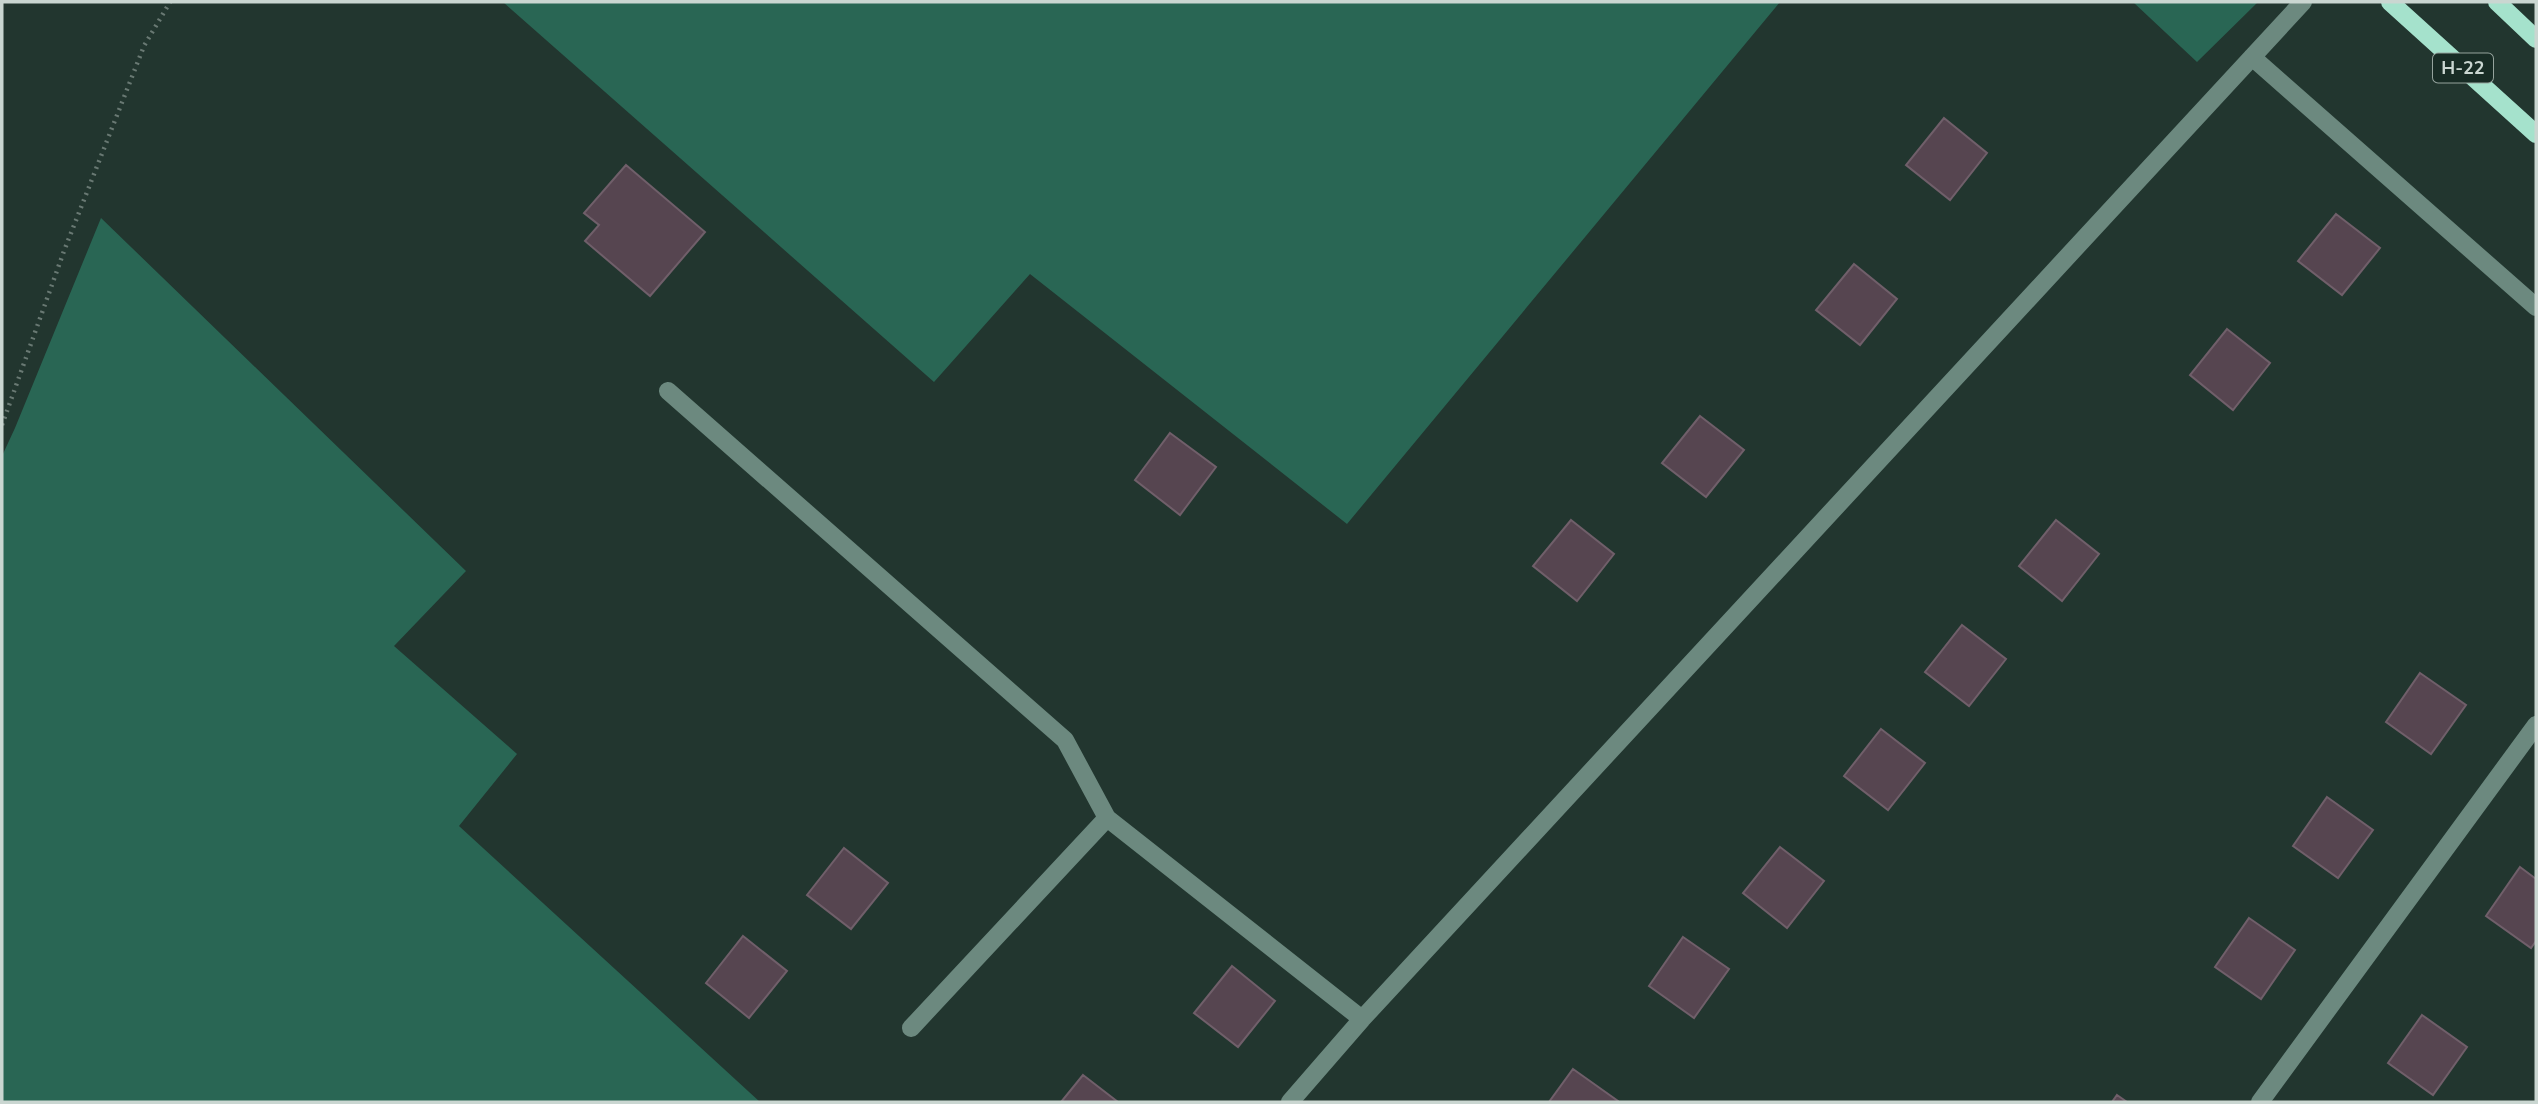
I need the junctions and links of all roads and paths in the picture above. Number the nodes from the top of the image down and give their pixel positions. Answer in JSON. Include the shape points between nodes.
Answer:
{"nodes":[{"id":1,"x":170,"y":2,"type":"edge"},
{"id":2,"x":2303,"y":2,"type":"edge"},
{"id":3,"x":2390,"y":2,"type":"edge"},
{"id":4,"x":2497,"y":2,"type":"edge"},
{"id":5,"x":2536,"y":39,"type":"edge"},
{"id":6,"x":2252,"y":57,"type":"junction"},
{"id":7,"x":2536,"y":134,"type":"edge"},
{"id":8,"x":2536,"y":307,"type":"edge"},
{"id":9,"x":668,"y":391,"type":"dead end"},
{"id":10,"x":2,"y":425,"type":"edge"},
{"id":11,"x":2536,"y":725,"type":"edge"},
{"id":12,"x":1107,"y":818,"type":"junction"},
{"id":13,"x":1362,"y":1019,"type":"junction"},
{"id":14,"x":911,"y":1028,"type":"dead end"},
{"id":15,"x":1290,"y":1102,"type":"edge"},
{"id":16,"x":2260,"y":1102,"type":"edge"}],
"edges":[{"from":1,"to":10,"type":"path","via":[[144,46]]},
{"from":2,"to":6,"type":"street"},
{"from":3,"to":7,"type":"main road","number":"Н-22"},
{"from":4,"to":5,"type":"main road"},
{"from":6,"to":8,"type":"street"},
{"from":6,"to":13,"type":"street"},
{"from":9,"to":12,"type":"street","via":[[1065,740]]},
{"from":11,"to":16,"type":"street"},
{"from":12,"to":13,"type":"street"},
{"from":12,"to":14,"type":"street"},
{"from":13,"to":15,"type":"street"}]}
